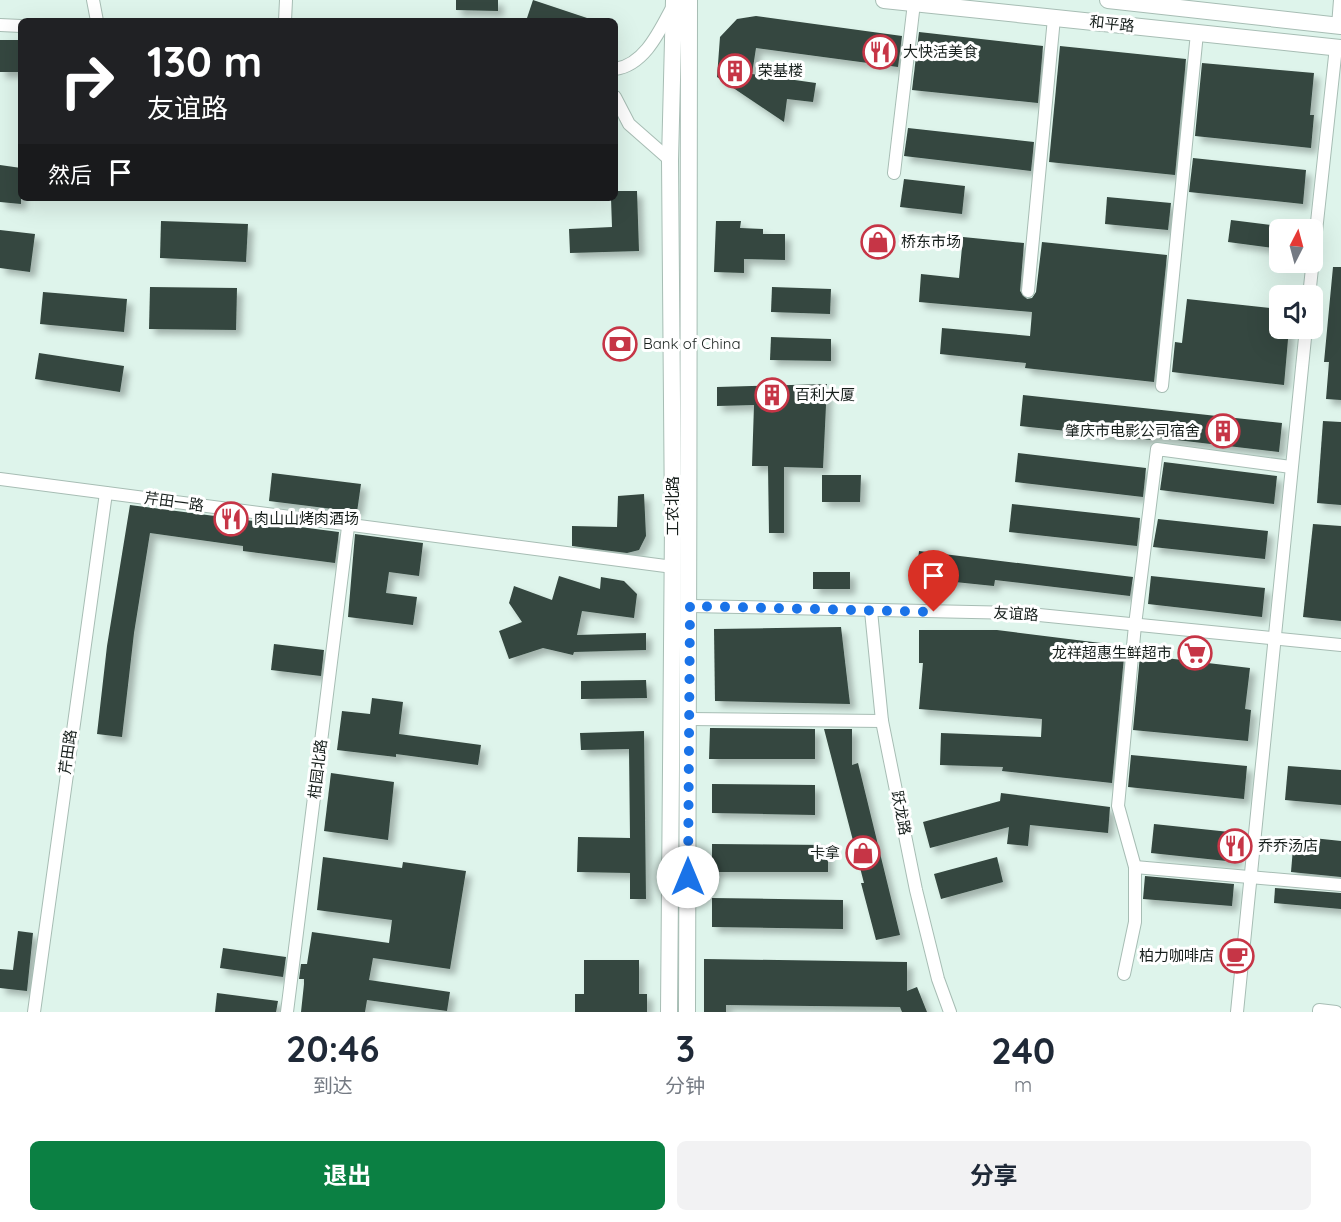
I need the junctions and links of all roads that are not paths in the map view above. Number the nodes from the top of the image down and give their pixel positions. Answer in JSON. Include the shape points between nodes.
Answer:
{"nodes":[{"id":1,"x":93,"y":0,"type":"edge"},
{"id":2,"x":286,"y":0,"type":"edge"},
{"id":3,"x":884,"y":0,"type":"edge"},
{"id":4,"x":1108,"y":0,"type":"edge"},
{"id":5,"x":1340,"y":0,"type":"edge"},
{"id":6,"x":679,"y":2,"type":"edge"},
{"id":7,"x":914,"y":3,"type":"junction"},
{"id":8,"x":96,"y":18,"type":"edge"},
{"id":9,"x":285,"y":18,"type":"edge"},
{"id":10,"x":1054,"y":18,"type":"junction"},
{"id":11,"x":0,"y":25,"type":"edge"},
{"id":12,"x":18,"y":26,"type":"edge"},
{"id":13,"x":1339,"y":26,"type":"edge"},
{"id":14,"x":1197,"y":33,"type":"junction"},
{"id":15,"x":1338,"y":47,"type":"edge"},
{"id":16,"x":618,"y":69,"type":"edge"},
{"id":17,"x":618,"y":103,"type":"edge"},
{"id":18,"x":670,"y":160,"type":"junction"},
{"id":19,"x":894,"y":173,"type":"dead end"},
{"id":20,"x":1310,"y":285,"type":"edge"},
{"id":21,"x":1028,"y":291,"type":"dead end"},
{"id":22,"x":1305,"y":339,"type":"edge"},
{"id":23,"x":1162,"y":386,"type":"dead end"},
{"id":24,"x":1291,"y":467,"type":"junction"},
{"id":25,"x":0,"y":479,"type":"edge"},
{"id":26,"x":106,"y":493,"type":"junction"},
{"id":27,"x":348,"y":527,"type":"junction"},
{"id":28,"x":672,"y":567,"type":"junction"},
{"id":29,"x":690,"y":606,"type":"junction"},
{"id":30,"x":871,"y":611,"type":"junction"},
{"id":31,"x":1135,"y":625,"type":"junction"},
{"id":32,"x":1273,"y":638,"type":"junction"},
{"id":33,"x":1341,"y":645,"type":"edge"},
{"id":34,"x":689,"y":719,"type":"junction"},
{"id":35,"x":882,"y":721,"type":"junction"},
{"id":36,"x":1135,"y":867,"type":"junction"},
{"id":37,"x":1250,"y":877,"type":"junction"},
{"id":38,"x":1341,"y":885,"type":"edge"},
{"id":39,"x":1124,"y":974,"type":"dead end"},
{"id":40,"x":34,"y":1012,"type":"edge"},
{"id":41,"x":287,"y":1012,"type":"edge"},
{"id":42,"x":669,"y":1012,"type":"edge"},
{"id":43,"x":687,"y":1012,"type":"edge"},
{"id":44,"x":950,"y":1012,"type":"edge"},
{"id":45,"x":1237,"y":1012,"type":"edge"},
{"id":46,"x":1319,"y":1012,"type":"edge"},
{"id":47,"x":1336,"y":1012,"type":"edge"}],
"edges":[{"from":1,"to":8,"type":"street"},
{"from":2,"to":9,"type":"street"},
{"from":3,"to":7,"type":"street","name":"和平路"},
{"from":4,"to":13,"type":"street","name":"和平路"},
{"from":5,"to":13,"type":"street"},
{"from":6,"to":16,"type":"street","via":[[638,59]]},
{"from":6,"to":18,"type":"street","name":"工农北路"},
{"from":6,"to":29,"type":"street","name":"工农北路"},
{"from":7,"to":10,"type":"street","name":"和平路"},
{"from":7,"to":19,"type":"street"},
{"from":10,"to":14,"type":"street","name":"和平路"},
{"from":10,"to":21,"type":"street"},
{"from":11,"to":12,"type":"street"},
{"from":14,"to":15,"type":"street","name":"和平路"},
{"from":14,"to":23,"type":"street"},
{"from":15,"to":20,"type":"street"},
{"from":17,"to":18,"type":"street","via":[[629,124]]},
{"from":18,"to":28,"type":"street","name":"工农北路"},
{"from":22,"to":24,"type":"street"},
{"from":24,"to":31,"type":"street","via":[[1156,449]]},
{"from":24,"to":32,"type":"street"},
{"from":25,"to":26,"type":"street","name":"芹田一路"},
{"from":26,"to":27,"type":"street","name":"芹田一路"},
{"from":26,"to":40,"type":"street","name":"芹田路"},
{"from":27,"to":28,"type":"street","name":"芹田一路"},
{"from":27,"to":41,"type":"street","name":"柑园北路"},
{"from":28,"to":42,"type":"street","name":"工农北路"},
{"from":29,"to":30,"type":"street","name":"友谊路"},
{"from":29,"to":34,"type":"street","name":"工农北路"},
{"from":30,"to":31,"type":"street","name":"友谊路","via":[[1019,613]]},
{"from":30,"to":35,"type":"street","name":"跃龙路"},
{"from":31,"to":32,"type":"street","name":"友谊路"},
{"from":31,"to":36,"type":"street","via":[[1118,806]]},
{"from":32,"to":33,"type":"street","name":"友谊路"},
{"from":32,"to":37,"type":"street"},
{"from":34,"to":35,"type":"street"},
{"from":34,"to":43,"type":"street","name":"工农北路"},
{"from":35,"to":44,"type":"street","name":"跃龙路","via":[[916,890]]},
{"from":36,"to":37,"type":"street"},
{"from":36,"to":39,"type":"street","via":[[1135,922]]},
{"from":37,"to":38,"type":"street"},
{"from":37,"to":45,"type":"street"},
{"from":46,"to":47,"type":"street"}]}
